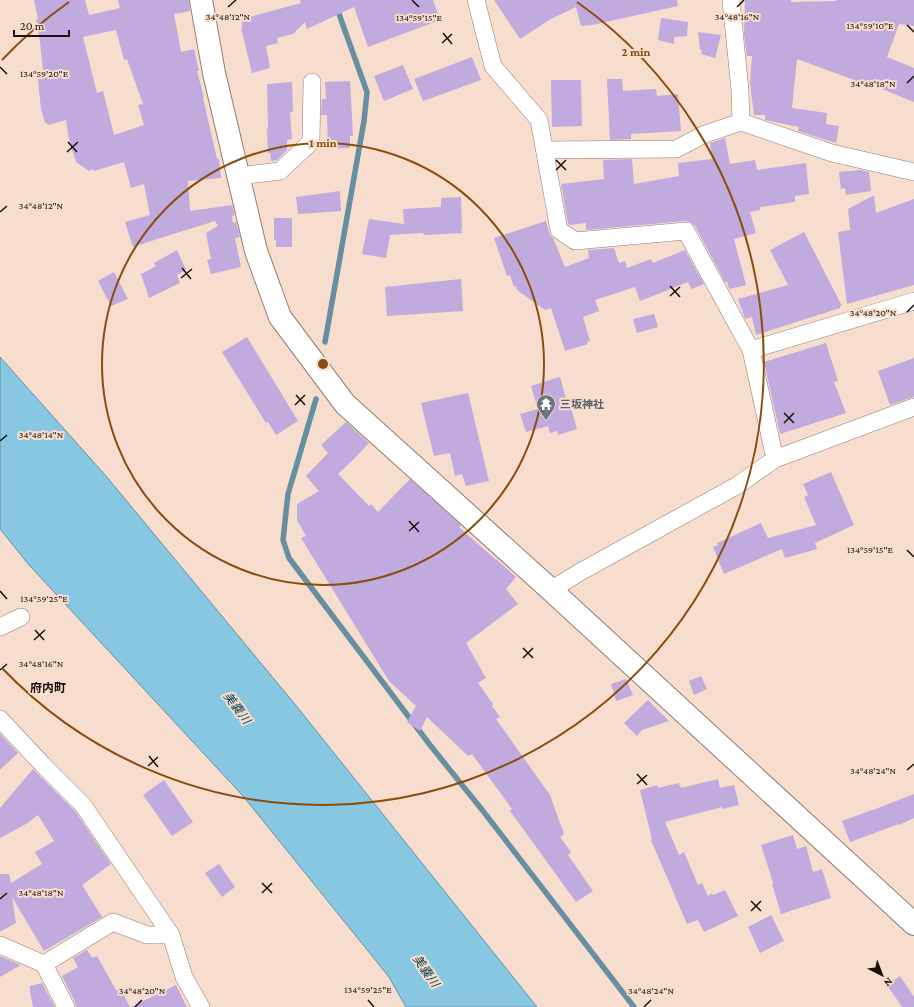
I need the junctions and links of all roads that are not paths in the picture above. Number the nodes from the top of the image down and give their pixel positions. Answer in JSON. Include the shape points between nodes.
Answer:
{"nodes":[{"id":1,"x":201,"y":0,"type":"edge"},
{"id":2,"x":476,"y":0,"type":"edge"},
{"id":3,"x":731,"y":0,"type":"edge"},
{"id":4,"x":312,"y":82,"type":"dead end"},
{"id":5,"x":741,"y":122,"type":"junction"},
{"id":6,"x":545,"y":150,"type":"junction"},
{"id":7,"x":914,"y":172,"type":"edge"},
{"id":8,"x":239,"y":176,"type":"junction"},
{"id":9,"x":914,"y":301,"type":"edge"},
{"id":10,"x":751,"y":350,"type":"junction"},
{"id":11,"x":914,"y":406,"type":"edge"},
{"id":12,"x":774,"y":459,"type":"junction"},
{"id":13,"x":551,"y":590,"type":"junction"},
{"id":14,"x":21,"y":617,"type":"dead end"},
{"id":15,"x":0,"y":627,"type":"edge"},
{"id":16,"x":0,"y":719,"type":"edge"},
{"id":17,"x":914,"y":924,"type":"edge"},
{"id":18,"x":170,"y":935,"type":"junction"},
{"id":19,"x":0,"y":945,"type":"edge"},
{"id":20,"x":44,"y":964,"type":"junction"},
{"id":21,"x":66,"y":1007,"type":"edge"},
{"id":22,"x":201,"y":1007,"type":"edge"}],
"edges":[{"from":1,"to":8,"type":"street","via":[[214,73]]},
{"from":2,"to":6,"type":"street","via":[[493,66],[539,120]]},
{"from":3,"to":5,"type":"street"},
{"from":4,"to":8,"type":"street","via":[[311,142],[280,171]]},
{"from":5,"to":6,"type":"street","via":[[705,134],[676,149]]},
{"from":5,"to":7,"type":"street","via":[[832,153]]},
{"from":6,"to":10,"type":"street","via":[[559,230],[575,241],[686,231]]},
{"from":8,"to":13,"type":"street","via":[[256,251],[280,318],[340,398]]},
{"from":9,"to":10,"type":"street"},
{"from":10,"to":12,"type":"street"},
{"from":11,"to":12,"type":"street"},
{"from":12,"to":13,"type":"street","via":[[738,484]]},
{"from":13,"to":17,"type":"street"},
{"from":14,"to":15,"type":"street"},
{"from":16,"to":18,"type":"street","via":[[83,805]]},
{"from":18,"to":20,"type":"street","via":[[146,935],[113,922]]},
{"from":18,"to":22,"type":"street","via":[[184,976]]},
{"from":19,"to":20,"type":"street"},
{"from":20,"to":21,"type":"street"}]}
